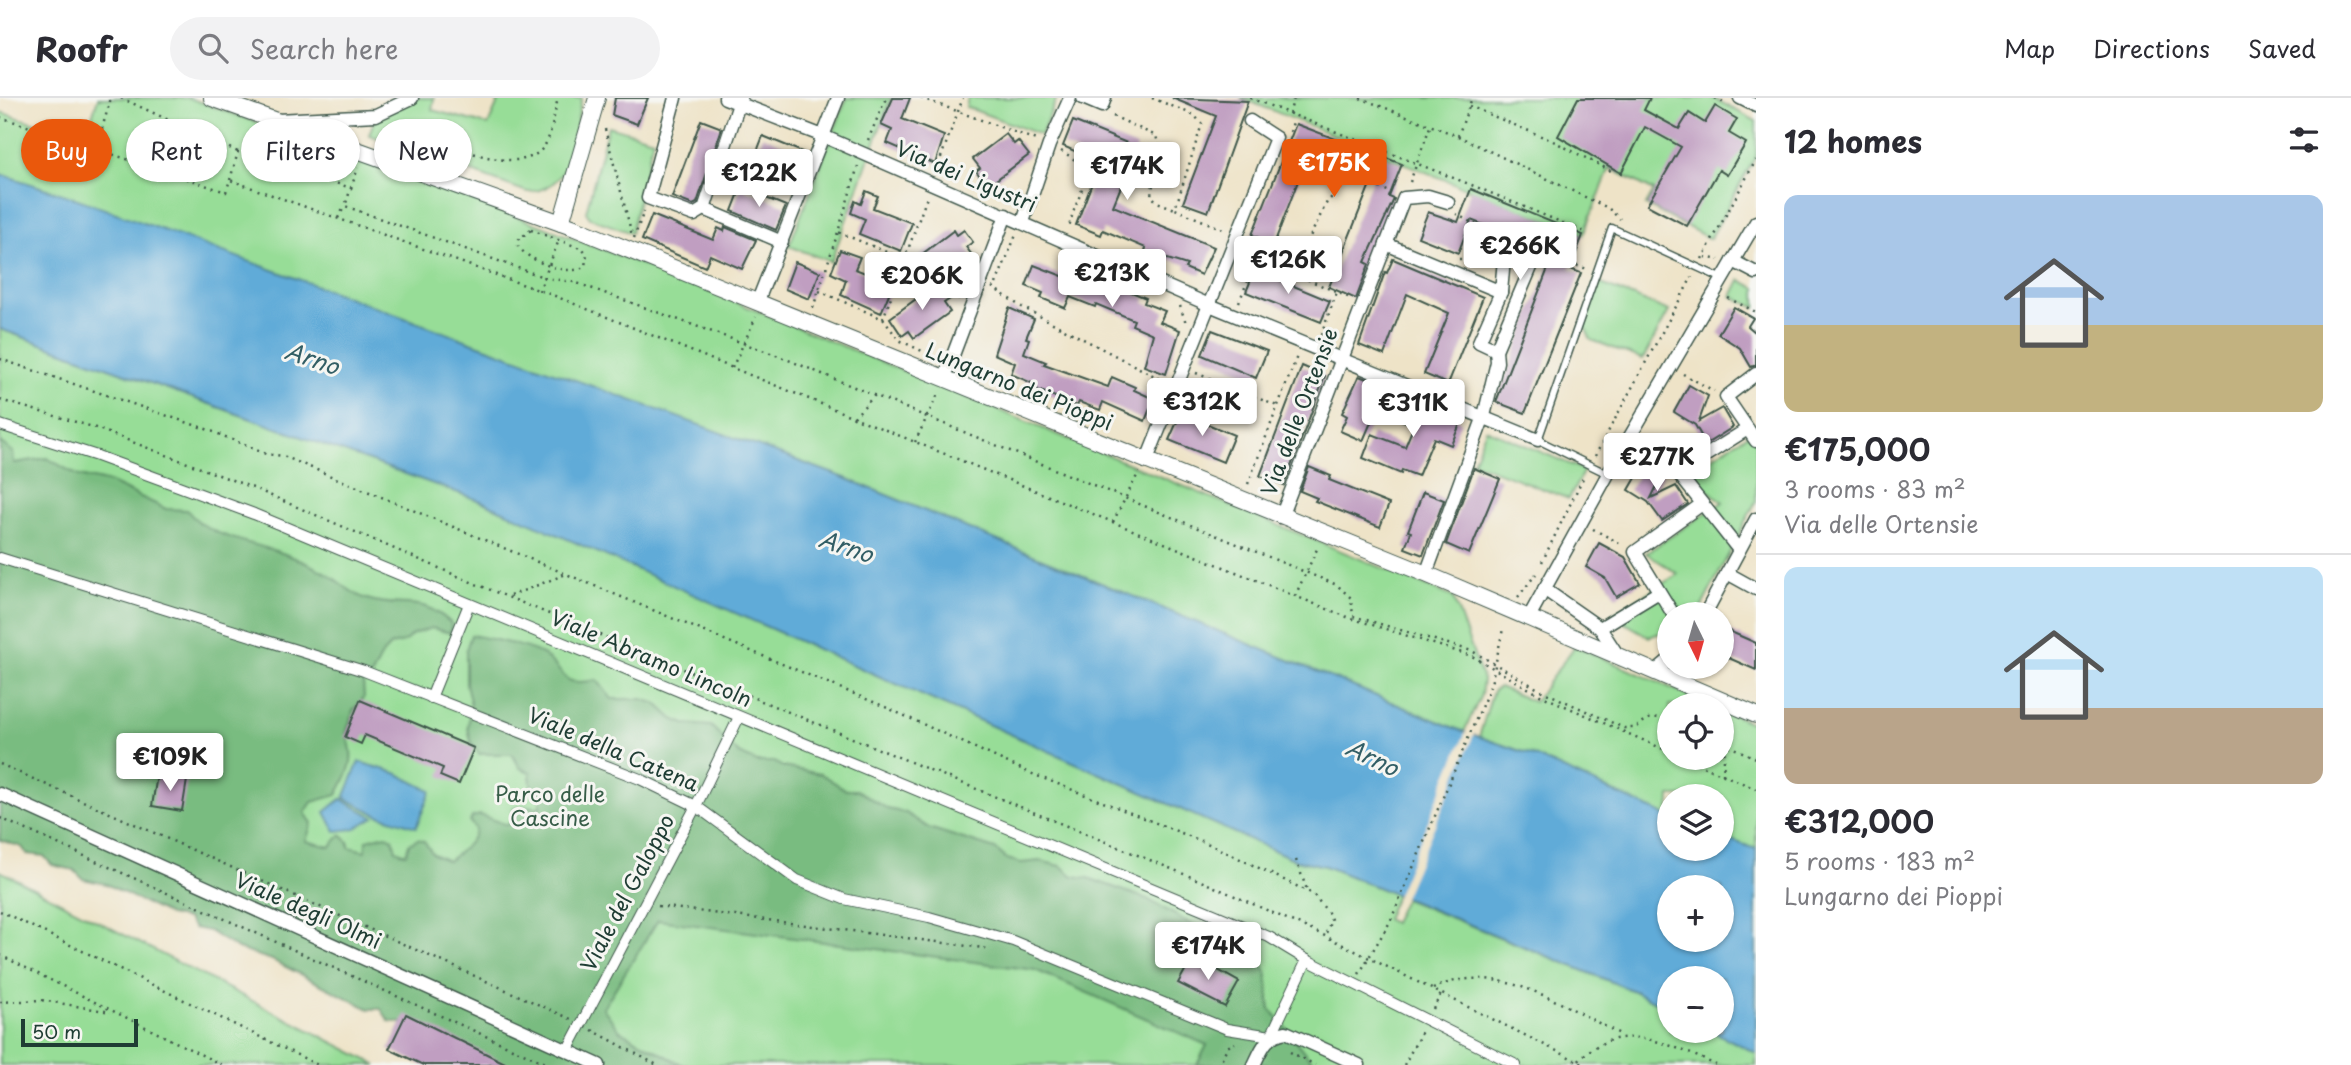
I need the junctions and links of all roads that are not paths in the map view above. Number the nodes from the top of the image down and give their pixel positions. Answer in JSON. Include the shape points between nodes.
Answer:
{"nodes":[{"id":1,"x":212,"y":98,"type":"edge"},
{"id":2,"x":412,"y":98,"type":"edge"},
{"id":3,"x":675,"y":98,"type":"edge"},
{"id":4,"x":725,"y":98,"type":"edge"},
{"id":5,"x":838,"y":98,"type":"edge"},
{"id":6,"x":1070,"y":98,"type":"edge"},
{"id":7,"x":1083,"y":98,"type":"edge"},
{"id":8,"x":1740,"y":98,"type":"edge"},
{"id":9,"x":596,"y":101,"type":"edge"},
{"id":10,"x":740,"y":101,"type":"edge"},
{"id":11,"x":1104,"y":102,"type":"edge"},
{"id":12,"x":1756,"y":106,"type":"edge"},
{"id":13,"x":271,"y":119,"type":"edge"},
{"id":14,"x":294,"y":119,"type":"edge"},
{"id":15,"x":1250,"y":121,"type":"dead end"},
{"id":16,"x":822,"y":136,"type":"junction"},
{"id":17,"x":360,"y":151,"type":"edge"},
{"id":18,"x":721,"y":159,"type":"junction"},
{"id":19,"x":802,"y":191,"type":"junction"},
{"id":20,"x":1447,"y":202,"type":"road end"},
{"id":21,"x":704,"y":209,"type":"junction"},
{"id":22,"x":1006,"y":215,"type":"junction"},
{"id":23,"x":1756,"y":222,"type":"edge"},
{"id":24,"x":561,"y":223,"type":"junction"},
{"id":25,"x":1020,"y":226,"type":"junction"},
{"id":26,"x":782,"y":242,"type":"junction"},
{"id":27,"x":1386,"y":244,"type":"junction"},
{"id":28,"x":1733,"y":261,"type":"junction"},
{"id":29,"x":1756,"y":273,"type":"edge"},
{"id":30,"x":1723,"y":279,"type":"junction"},
{"id":31,"x":1501,"y":292,"type":"junction"},
{"id":32,"x":759,"y":304,"type":"junction"},
{"id":33,"x":1207,"y":304,"type":"junction"},
{"id":34,"x":1496,"y":350,"type":"junction"},
{"id":35,"x":1342,"y":360,"type":"junction"},
{"id":36,"x":1756,"y":374,"type":"edge"},
{"id":37,"x":944,"y":379,"type":"junction"},
{"id":38,"x":1484,"y":416,"type":"junction"},
{"id":39,"x":0,"y":425,"type":"edge"},
{"id":40,"x":1746,"y":430,"type":"junction"},
{"id":41,"x":1538,"y":440,"type":"junction"},
{"id":42,"x":1756,"y":441,"type":"edge"},
{"id":43,"x":1142,"y":466,"type":"junction"},
{"id":44,"x":1608,"y":474,"type":"junction"},
{"id":45,"x":1702,"y":504,"type":"junction"},
{"id":46,"x":1281,"y":517,"type":"junction"},
{"id":47,"x":1756,"y":519,"type":"edge"},
{"id":48,"x":1739,"y":550,"type":"junction"},
{"id":49,"x":0,"y":558,"type":"edge"},
{"id":50,"x":1727,"y":573,"type":"junction"},
{"id":51,"x":1426,"y":574,"type":"junction"},
{"id":52,"x":1544,"y":589,"type":"junction"},
{"id":53,"x":1756,"y":589,"type":"edge"},
{"id":54,"x":1659,"y":592,"type":"junction"},
{"id":55,"x":1665,"y":602,"type":"edge"},
{"id":56,"x":1711,"y":602,"type":"edge"},
{"id":57,"x":469,"y":604,"type":"junction"},
{"id":58,"x":1529,"y":617,"type":"junction"},
{"id":59,"x":1600,"y":628,"type":"junction"},
{"id":60,"x":1617,"y":654,"type":"junction"},
{"id":61,"x":1657,"y":664,"type":"edge"},
{"id":62,"x":1689,"y":679,"type":"edge"},
{"id":63,"x":431,"y":698,"type":"junction"},
{"id":64,"x":1756,"y":715,"type":"edge"},
{"id":65,"x":739,"y":717,"type":"junction"},
{"id":66,"x":0,"y":794,"type":"edge"},
{"id":67,"x":696,"y":806,"type":"junction"},
{"id":68,"x":1307,"y":960,"type":"junction"},
{"id":69,"x":1275,"y":1035,"type":"junction"},
{"id":70,"x":568,"y":1049,"type":"junction"},
{"id":71,"x":598,"y":1065,"type":"edge"},
{"id":72,"x":1254,"y":1065,"type":"edge"},
{"id":73,"x":1359,"y":1065,"type":"edge"},
{"id":74,"x":1516,"y":1065,"type":"edge"}],
"edges":[{"from":1,"to":13,"type":"street","name":"Lungarno dei Pioppi"},
{"from":2,"to":14,"type":"street","via":[[376,115]]},
{"from":3,"to":21,"type":"street","via":[[648,198],[694,215]]},
{"from":4,"to":10,"type":"street","name":"Via dei Ligustri"},
{"from":5,"to":16,"type":"street"},
{"from":6,"to":25,"type":"street"},
{"from":7,"to":11,"type":"street"},
{"from":8,"to":12,"type":"street"},
{"from":9,"to":24,"type":"street"},
{"from":10,"to":16,"type":"street","name":"Via dei Ligustri"},
{"from":10,"to":18,"type":"street"},
{"from":15,"to":33,"type":"street","via":[[1276,138]]},
{"from":16,"to":19,"type":"street"},
{"from":16,"to":22,"type":"street","name":"Via dei Ligustri"},
{"from":17,"to":24,"type":"street","name":"Lungarno dei Pioppi"},
{"from":18,"to":19,"type":"street"},
{"from":18,"to":21,"type":"street"},
{"from":19,"to":26,"type":"street"},
{"from":20,"to":27,"type":"street","name":"Via delle Ortensie","via":[[1427,196],[1404,198]]},
{"from":21,"to":26,"type":"street"},
{"from":22,"to":25,"type":"street","name":"Via dei Ligustri"},
{"from":22,"to":37,"type":"street"},
{"from":23,"to":28,"type":"street"},
{"from":24,"to":32,"type":"street","name":"Lungarno dei Pioppi"},
{"from":25,"to":33,"type":"street","name":"Via dei Ligustri"},
{"from":26,"to":32,"type":"street"},
{"from":27,"to":31,"type":"street"},
{"from":27,"to":35,"type":"street","name":"Via delle Ortensie"},
{"from":28,"to":29,"type":"street"},
{"from":28,"to":30,"type":"street"},
{"from":30,"to":41,"type":"lane","via":[[1612,228]]},
{"from":30,"to":44,"type":"street"},
{"from":31,"to":34,"type":"street","via":[[1479,342]]},
{"from":31,"to":34,"type":"street","via":[[1504,259],[1511,243],[1537,253]]},
{"from":32,"to":37,"type":"street","name":"Lungarno dei Pioppi"},
{"from":33,"to":35,"type":"street","name":"Via dei Ligustri"},
{"from":33,"to":43,"type":"street"},
{"from":34,"to":38,"type":"street"},
{"from":35,"to":38,"type":"street","name":"Via dei Ligustri"},
{"from":35,"to":46,"type":"street","name":"Via delle Ortensie"},
{"from":36,"to":40,"type":"street","via":[[1726,397]]},
{"from":37,"to":43,"type":"street","name":"Lungarno dei Pioppi"},
{"from":38,"to":41,"type":"street","name":"Via dei Ligustri"},
{"from":38,"to":51,"type":"street"},
{"from":39,"to":57,"type":"street","name":"Viale Abramo Lincoln","via":[[254,514]]},
{"from":40,"to":42,"type":"street"},
{"from":40,"to":45,"type":"street","via":[[1678,473]]},
{"from":41,"to":44,"type":"lane"},
{"from":43,"to":46,"type":"street","name":"Lungarno dei Pioppi"},
{"from":44,"to":52,"type":"street"},
{"from":45,"to":48,"type":"street"},
{"from":45,"to":54,"type":"street","via":[[1635,552]]},
{"from":46,"to":51,"type":"street","name":"Lungarno dei Pioppi"},
{"from":47,"to":48,"type":"street"},
{"from":48,"to":50,"type":"street"},
{"from":49,"to":63,"type":"street","name":"Viale della Catena","via":[[364,671]]},
{"from":50,"to":53,"type":"street"},
{"from":50,"to":56,"type":"street"},
{"from":51,"to":58,"type":"street","name":"Lungarno dei Pioppi"},
{"from":52,"to":58,"type":"street"},
{"from":52,"to":59,"type":"street"},
{"from":54,"to":55,"type":"street"},
{"from":54,"to":59,"type":"street"},
{"from":57,"to":63,"type":"street"},
{"from":57,"to":65,"type":"street","name":"Viale Abramo Lincoln"},
{"from":58,"to":60,"type":"street","name":"Lungarno dei Pioppi"},
{"from":59,"to":60,"type":"street"},
{"from":60,"to":61,"type":"street","name":"Lungarno dei Pioppi"},
{"from":62,"to":64,"type":"street","name":"Lungarno dei Pioppi"},
{"from":63,"to":67,"type":"street","name":"Viale della Catena","via":[[606,764]]},
{"from":65,"to":67,"type":"street","name":"Viale del Galoppo"},
{"from":65,"to":68,"type":"street","name":"Viale Abramo Lincoln","via":[[1282,944]]},
{"from":66,"to":70,"type":"street","name":"Viale degli Olmi"},
{"from":67,"to":69,"type":"street","name":"Viale della Catena","via":[[797,880],[832,894],[1013,941],[1227,1029]]},
{"from":67,"to":70,"type":"street","name":"Viale del Galoppo"},
{"from":68,"to":69,"type":"street"},
{"from":68,"to":74,"type":"street","name":"Viale Abramo Lincoln"},
{"from":69,"to":72,"type":"street"},
{"from":69,"to":73,"type":"street","via":[[1293,1033]]},
{"from":70,"to":71,"type":"street","name":"Viale degli Olmi"}]}
